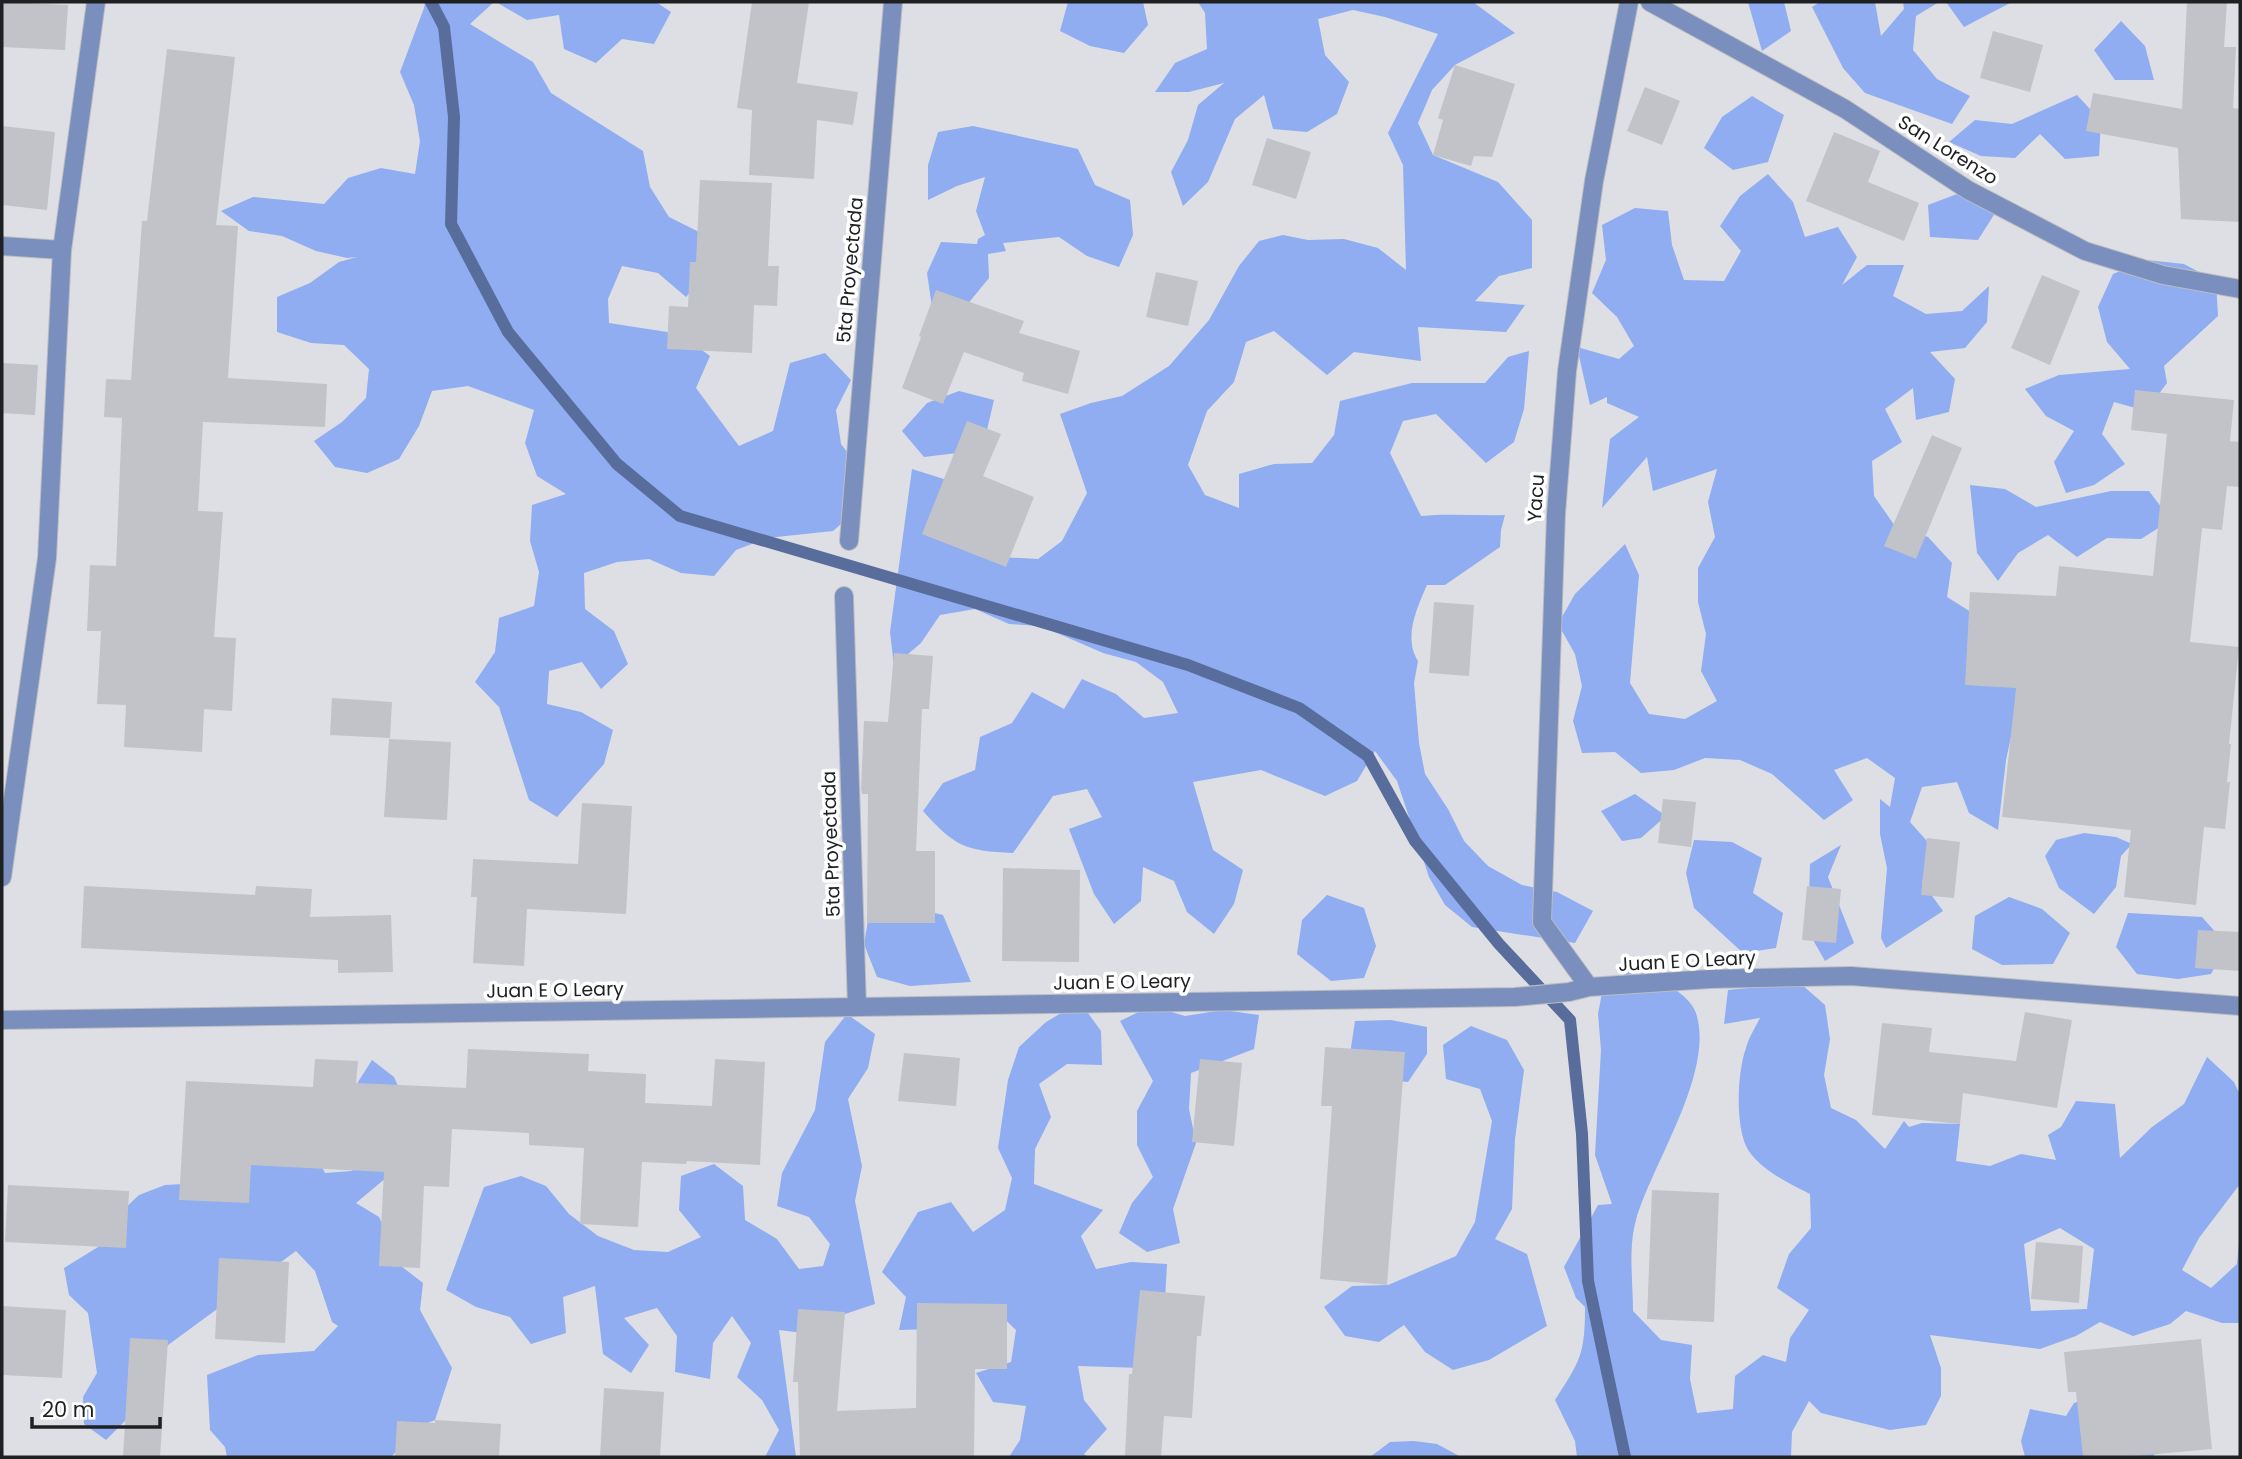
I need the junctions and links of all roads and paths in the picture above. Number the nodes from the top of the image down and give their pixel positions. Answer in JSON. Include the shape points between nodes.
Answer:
{"nodes":[{"id":1,"x":96,"y":2,"type":"edge"},
{"id":2,"x":893,"y":2,"type":"edge"},
{"id":3,"x":1629,"y":2,"type":"edge"},
{"id":4,"x":1650,"y":2,"type":"edge"},
{"id":5,"x":2,"y":246,"type":"edge"},
{"id":6,"x":62,"y":250,"type":"junction"},
{"id":7,"x":2240,"y":289,"type":"edge"},
{"id":8,"x":849,"y":541,"type":"dead end"},
{"id":9,"x":844,"y":596,"type":"dead end"},
{"id":10,"x":2,"y":877,"type":"edge"},
{"id":11,"x":1589,"y":987,"type":"junction"},
{"id":12,"x":2240,"y":1006,"type":"edge"},
{"id":13,"x":857,"y":1007,"type":"junction"},
{"id":14,"x":2,"y":1020,"type":"edge"}],
"edges":[{"from":1,"to":6,"type":"street"},
{"from":2,"to":8,"type":"street","name":"5ta Proyectada"},
{"from":3,"to":11,"type":"street","name":"Yacu","via":[[1594,181],[1572,330],[1556,514],[1542,922]]},
{"from":4,"to":7,"type":"street","name":"San Lorenzo","via":[[1845,108],[1968,190],[2085,251],[2162,275]]},
{"from":5,"to":6,"type":"street"},
{"from":6,"to":10,"type":"street","via":[[47,558]]},
{"from":9,"to":13,"type":"street","name":"5ta Proyectada"},
{"from":11,"to":12,"type":"street","name":"Juan E O Leary","via":[[1851,976]]},
{"from":11,"to":13,"type":"street","name":"Juan E O Leary","via":[[1515,997]]},
{"from":13,"to":14,"type":"street","name":"Juan E O Leary"}]}
